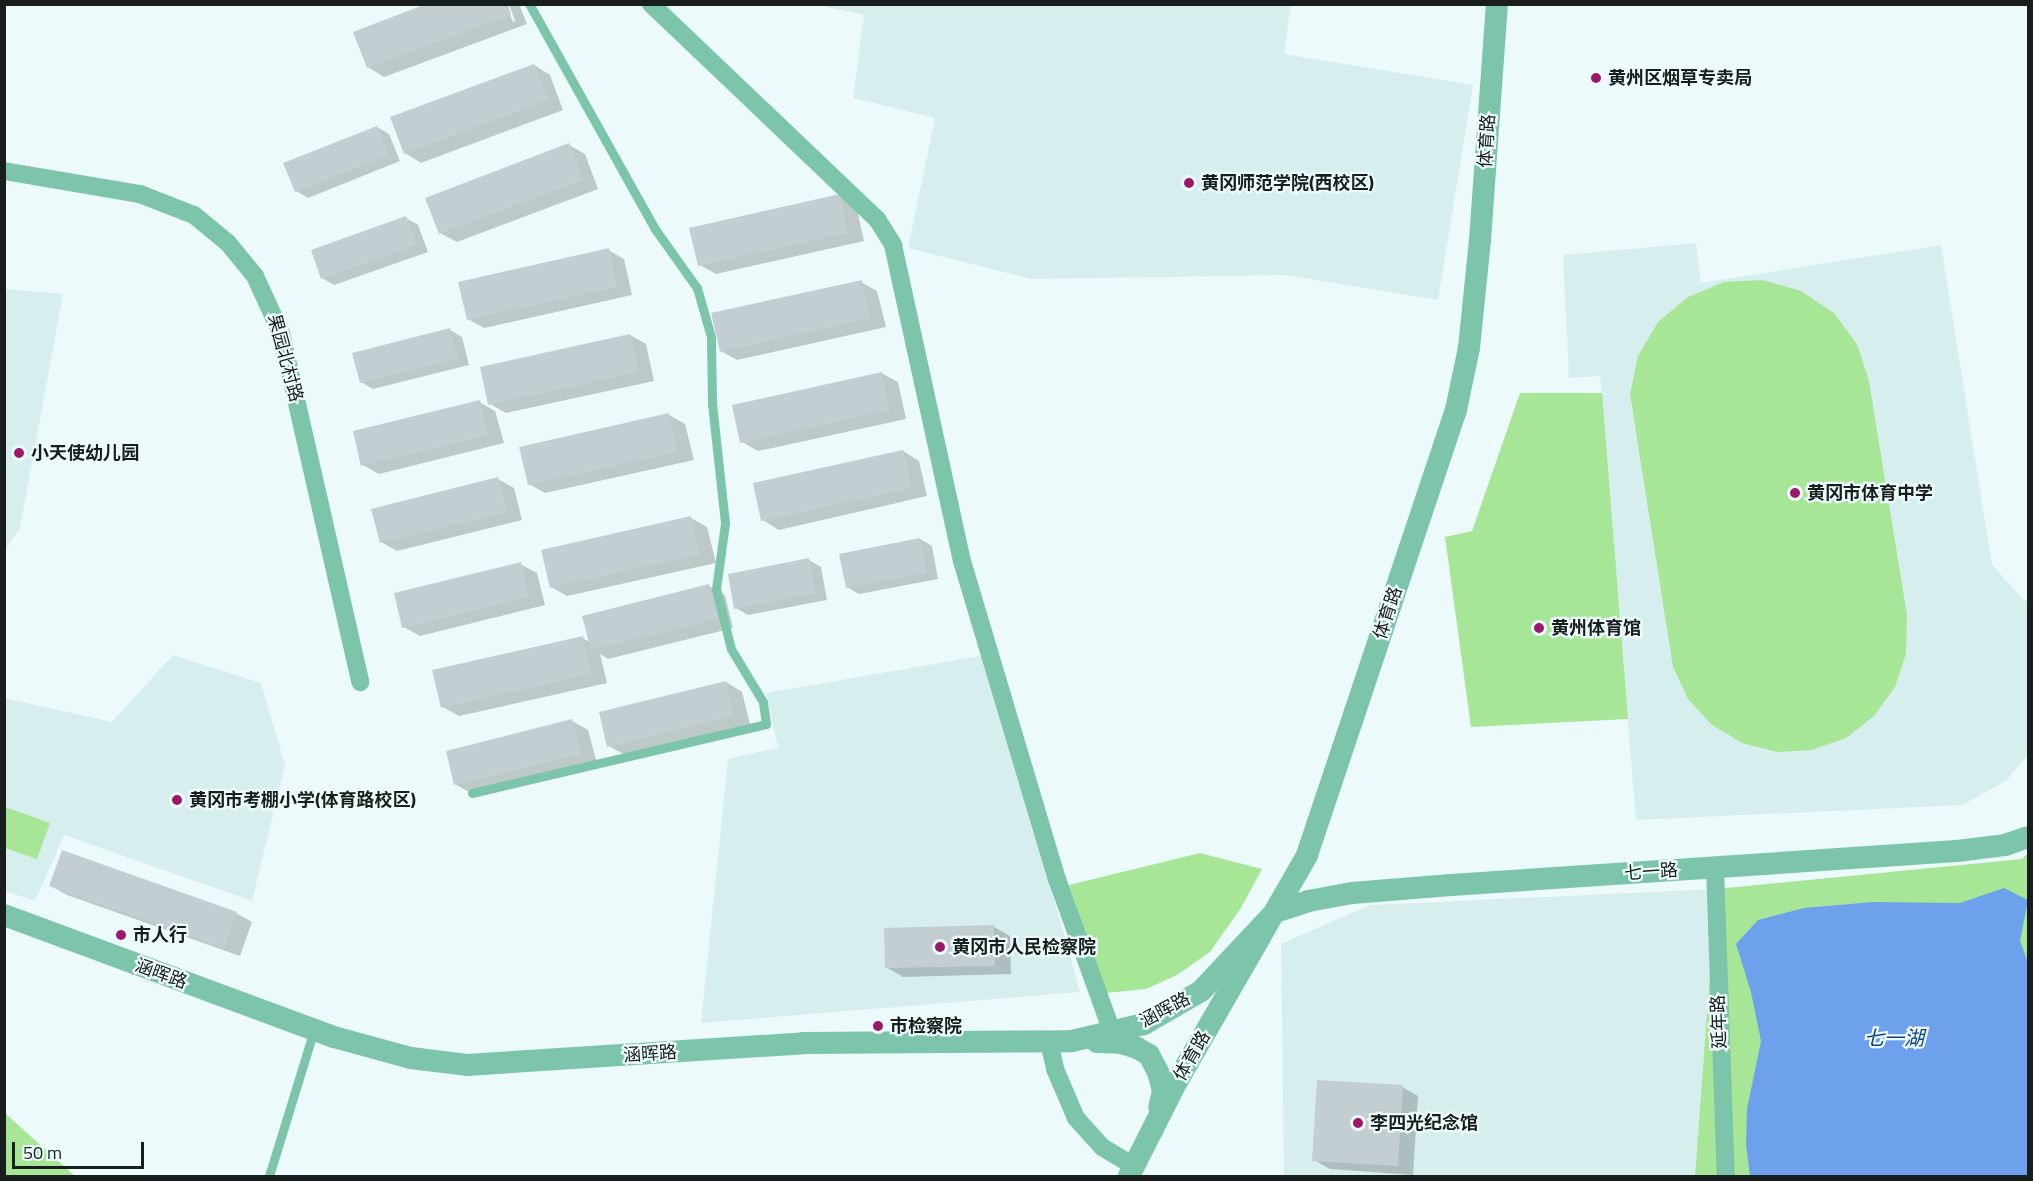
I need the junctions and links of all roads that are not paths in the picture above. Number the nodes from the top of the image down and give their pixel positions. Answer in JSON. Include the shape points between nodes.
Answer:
{"nodes":[{"id":1,"x":529,"y":4,"type":"edge"},
{"id":2,"x":651,"y":4,"type":"edge"},
{"id":3,"x":1497,"y":4,"type":"edge"},
{"id":4,"x":4,"y":171,"type":"edge"},
{"id":5,"x":360,"y":682,"type":"dead end"},
{"id":6,"x":472,"y":793,"type":"dead end"},
{"id":7,"x":2028,"y":837,"type":"edge"},
{"id":8,"x":1715,"y":868,"type":"junction"},
{"id":9,"x":1275,"y":912,"type":"junction"},
{"id":10,"x":4,"y":915,"type":"edge"},
{"id":11,"x":314,"y":1030,"type":"junction"},
{"id":12,"x":1112,"y":1032,"type":"junction"},
{"id":13,"x":1072,"y":1041,"type":"junction"},
{"id":14,"x":1049,"y":1042,"type":"junction"},
{"id":15,"x":1156,"y":1122,"type":"junction"},
{"id":16,"x":1132,"y":1171,"type":"edge"},
{"id":17,"x":269,"y":1176,"type":"edge"},
{"id":18,"x":1726,"y":1176,"type":"edge"}],
"edges":[{"from":1,"to":6,"type":"lane","via":[[655,229],[697,288],[711,336],[711,403],[725,523],[716,589],[731,649],[763,702],[766,724]]},
{"from":2,"to":12,"type":"street","via":[[877,219],[893,245],[962,561],[1057,879]]},
{"from":3,"to":9,"type":"street","name":"体育路","via":[[1469,348],[1455,410],[1322,812],[1306,855]]},
{"from":4,"to":5,"type":"street","name":"果园北村路","via":[[140,194],[194,215],[228,243],[255,276],[281,333]]},
{"from":7,"to":8,"type":"street","name":"七一路","via":[[1957,851]]},
{"from":8,"to":9,"type":"street","name":"七一路","via":[[1352,892]]},
{"from":8,"to":18,"type":"street","name":"延年路"},
{"from":9,"to":12,"type":"street","name":"涵晖路","via":[[1201,991],[1144,1024]]},
{"from":9,"to":15,"type":"street","name":"体育路"},
{"from":10,"to":11,"type":"street","name":"涵晖路"},
{"from":11,"to":14,"type":"street","name":"涵晖路","via":[[411,1058],[467,1065],[804,1043]]},
{"from":11,"to":17,"type":"lane"},
{"from":12,"to":13,"type":"street","name":"涵晖路"},
{"from":13,"to":14,"type":"street","name":"涵晖路"},
{"from":13,"to":15,"type":"street","via":[[1121,1043],[1149,1056],[1163,1091]]},
{"from":14,"to":16,"type":"street","via":[[1076,1118],[1102,1147]]},
{"from":15,"to":16,"type":"street","name":"体育路"}]}
